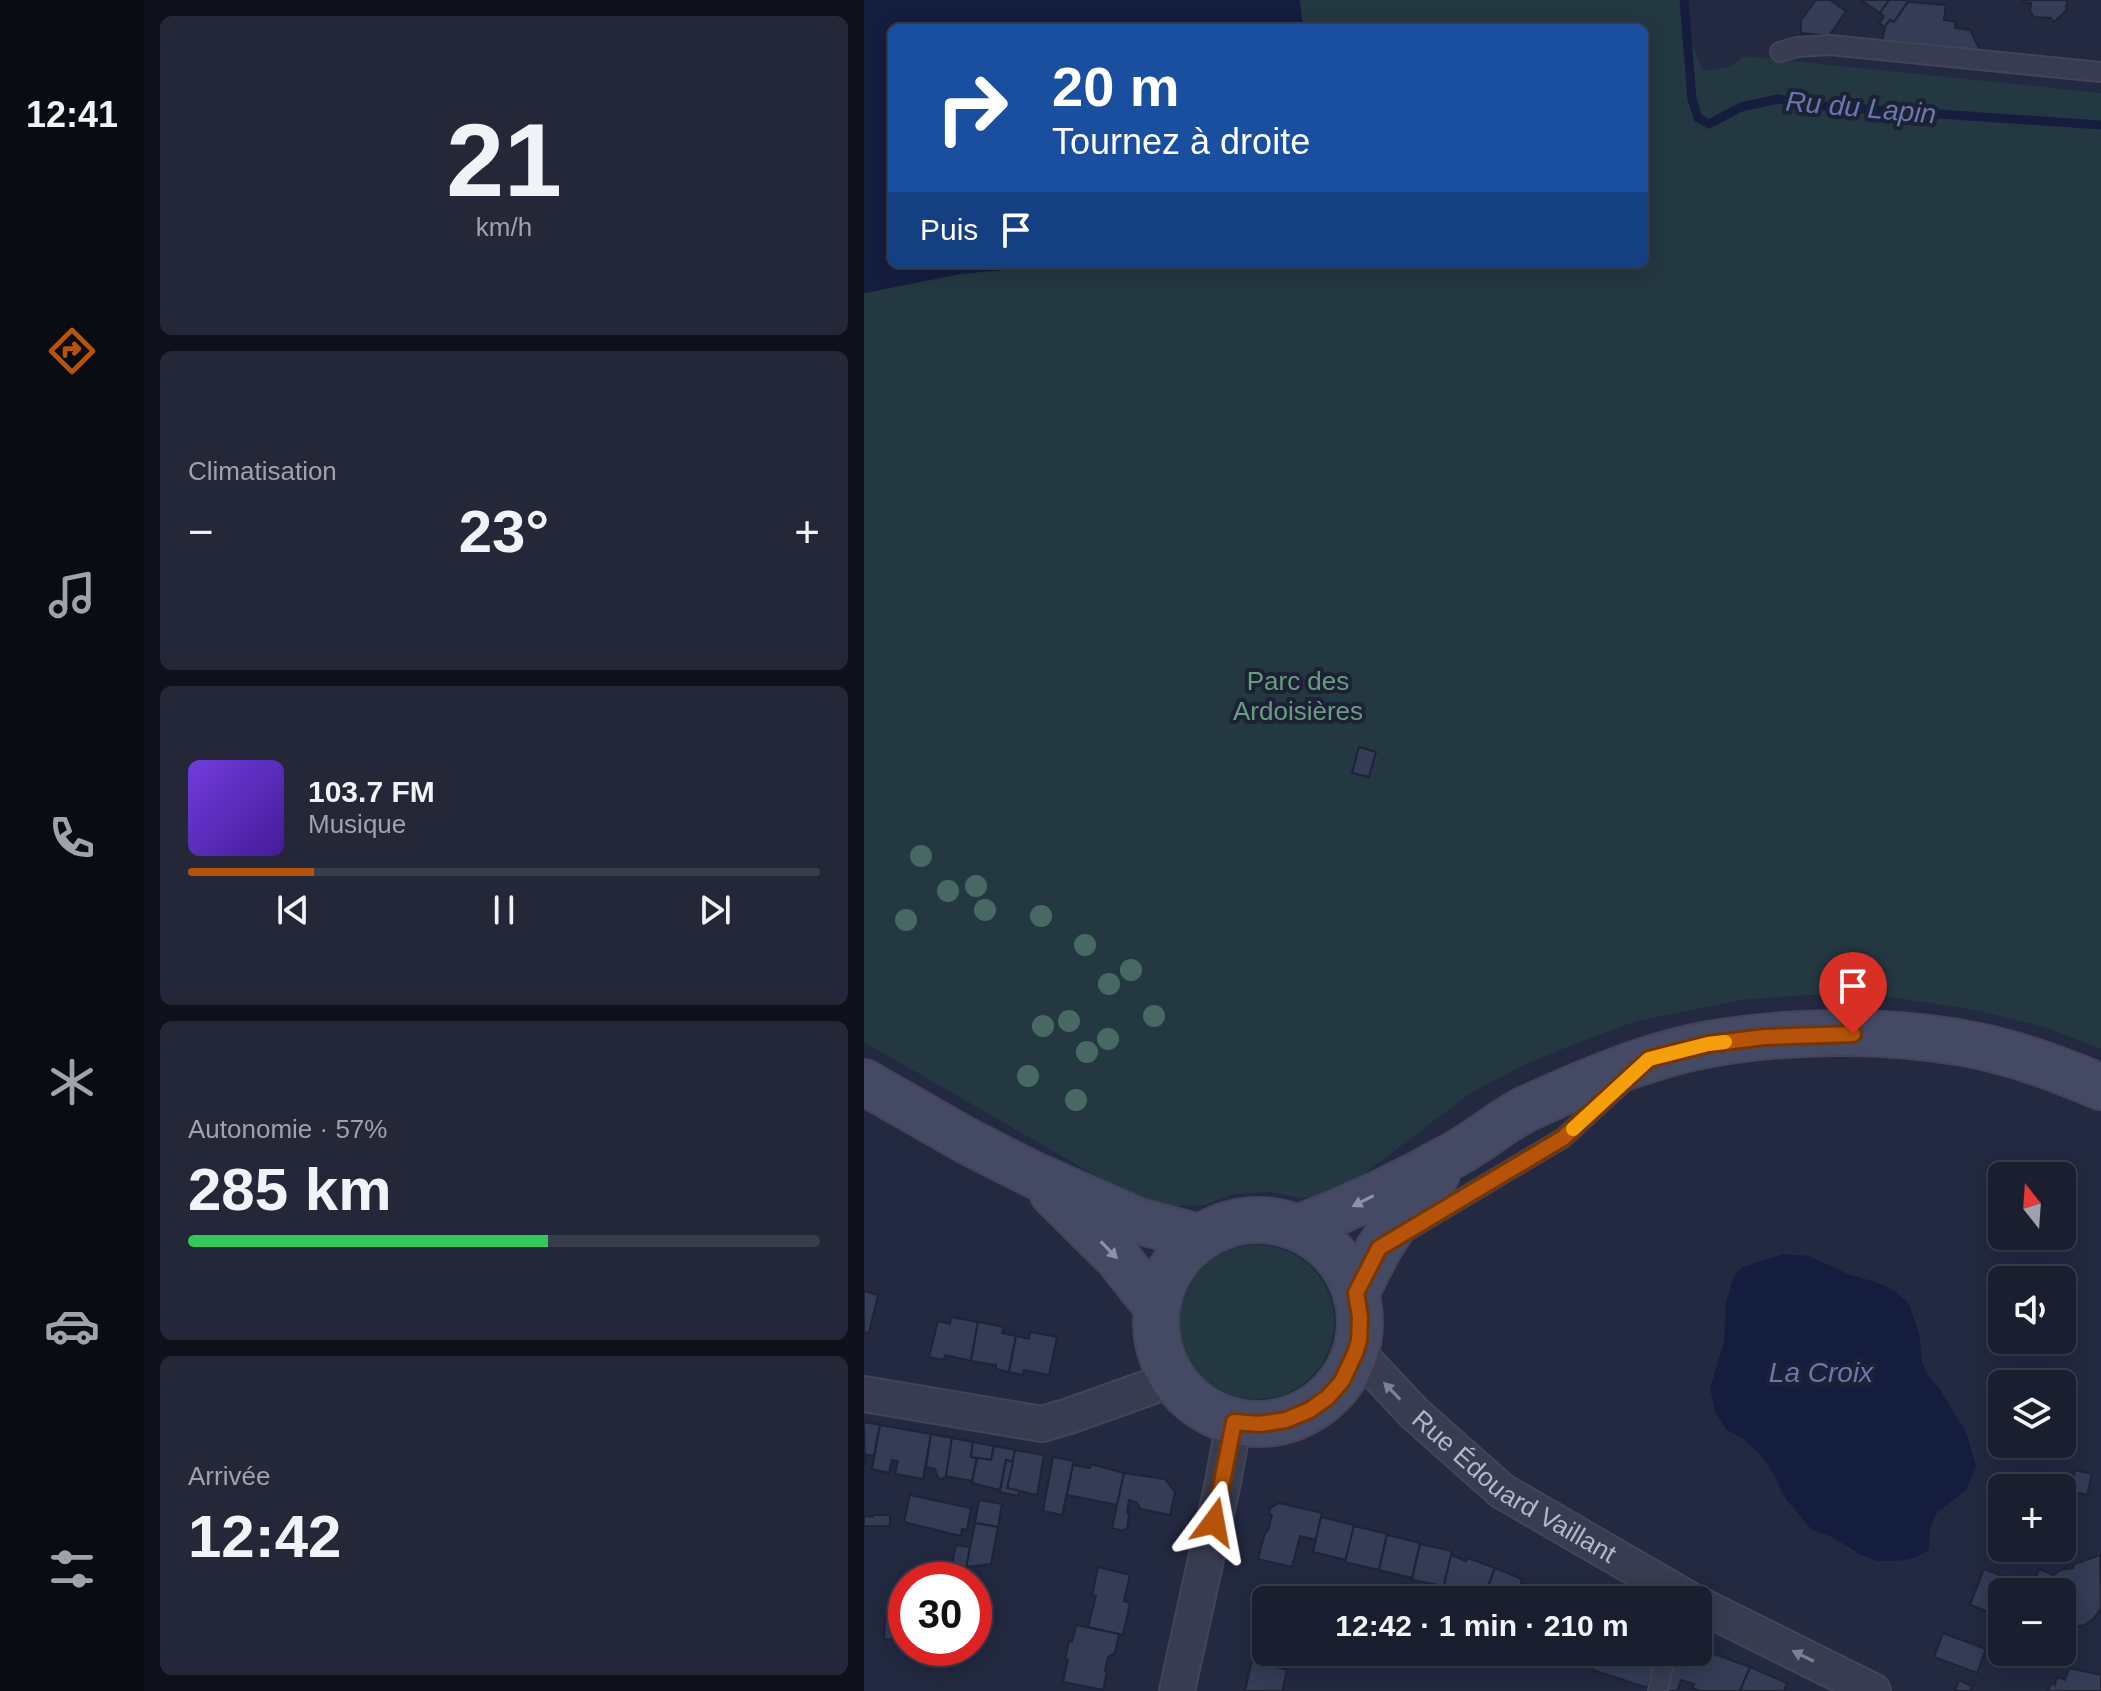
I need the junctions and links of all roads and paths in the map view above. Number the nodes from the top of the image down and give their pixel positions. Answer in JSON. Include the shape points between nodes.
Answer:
{"nodes":[{"id":1,"x":1780,"y":52,"type":"dead end"},
{"id":2,"x":2101,"y":72,"type":"edge"},
{"id":3,"x":1649,"y":1059,"type":"junction"},
{"id":4,"x":864,"y":1082,"type":"edge"},
{"id":5,"x":2101,"y":1087,"type":"edge"},
{"id":6,"x":1457,"y":1153,"type":"junction"},
{"id":7,"x":1034,"y":1175,"type":"junction"},
{"id":8,"x":1298,"y":1228,"type":"junction"},
{"id":9,"x":1200,"y":1237,"type":"junction"},
{"id":10,"x":1379,"y":1248,"type":"junction"},
{"id":11,"x":1356,"y":1293,"type":"junction"},
{"id":12,"x":1156,"y":1306,"type":"junction"},
{"id":13,"x":1356,"y":1351,"type":"junction"},
{"id":14,"x":1173,"y":1379,"type":"junction"},
{"id":15,"x":864,"y":1394,"type":"edge"},
{"id":16,"x":1234,"y":1422,"type":"junction"},
{"id":17,"x":1664,"y":1586,"type":"edge"},
{"id":18,"x":1712,"y":1612,"type":"edge"},
{"id":19,"x":1663,"y":1666,"type":"edge"},
{"id":20,"x":1177,"y":1691,"type":"edge"},
{"id":21,"x":1658,"y":1691,"type":"edge"},
{"id":22,"x":1873,"y":1691,"type":"edge"}],
"edges":[{"from":1,"to":2,"type":"lane","via":[[1830,45]]},
{"from":3,"to":5,"type":"main road","via":[[1765,1037],[1896,1036],[1979,1046]]},
{"from":3,"to":6,"type":"main road","via":[[1525,1110]]},
{"from":3,"to":10,"type":"lane","via":[[1563,1138]]},
{"from":4,"to":7,"type":"main road"},
{"from":6,"to":8,"type":"main road","one_way":true},
{"from":6,"to":10,"type":"main road","via":[[1407,1205]]},
{"from":7,"to":9,"type":"main road","via":[[1138,1221]]},
{"from":7,"to":12,"type":"main road","one_way":true,"via":[[1117,1257]]},
{"from":8,"to":9,"type":"main road","via":[[1252,1220]]},
{"from":8,"to":11,"type":"main road","via":[[1335,1254]]},
{"from":9,"to":12,"type":"main road","via":[[1171,1267]]},
{"from":10,"to":11,"type":"main road"},
{"from":11,"to":13,"type":"main road"},
{"from":12,"to":14,"type":"main road","via":[[1157,1344]]},
{"from":13,"to":16,"type":"main road","via":[[1342,1381],[1310,1410],[1273,1423]]},
{"from":17,"to":13,"type":"street","name":"Rue Édouard Vaillant","one_way":true,"via":[[1502,1491],[1414,1413]]},
{"from":14,"to":15,"type":"street","via":[[1042,1424]]},
{"from":14,"to":16,"type":"main road","via":[[1199,1406]]},
{"from":16,"to":20,"type":"street"},
{"from":22,"to":18,"type":"street","name":"Rue Édouard Vaillant","one_way":true},
{"from":19,"to":21,"type":"lane"}]}
